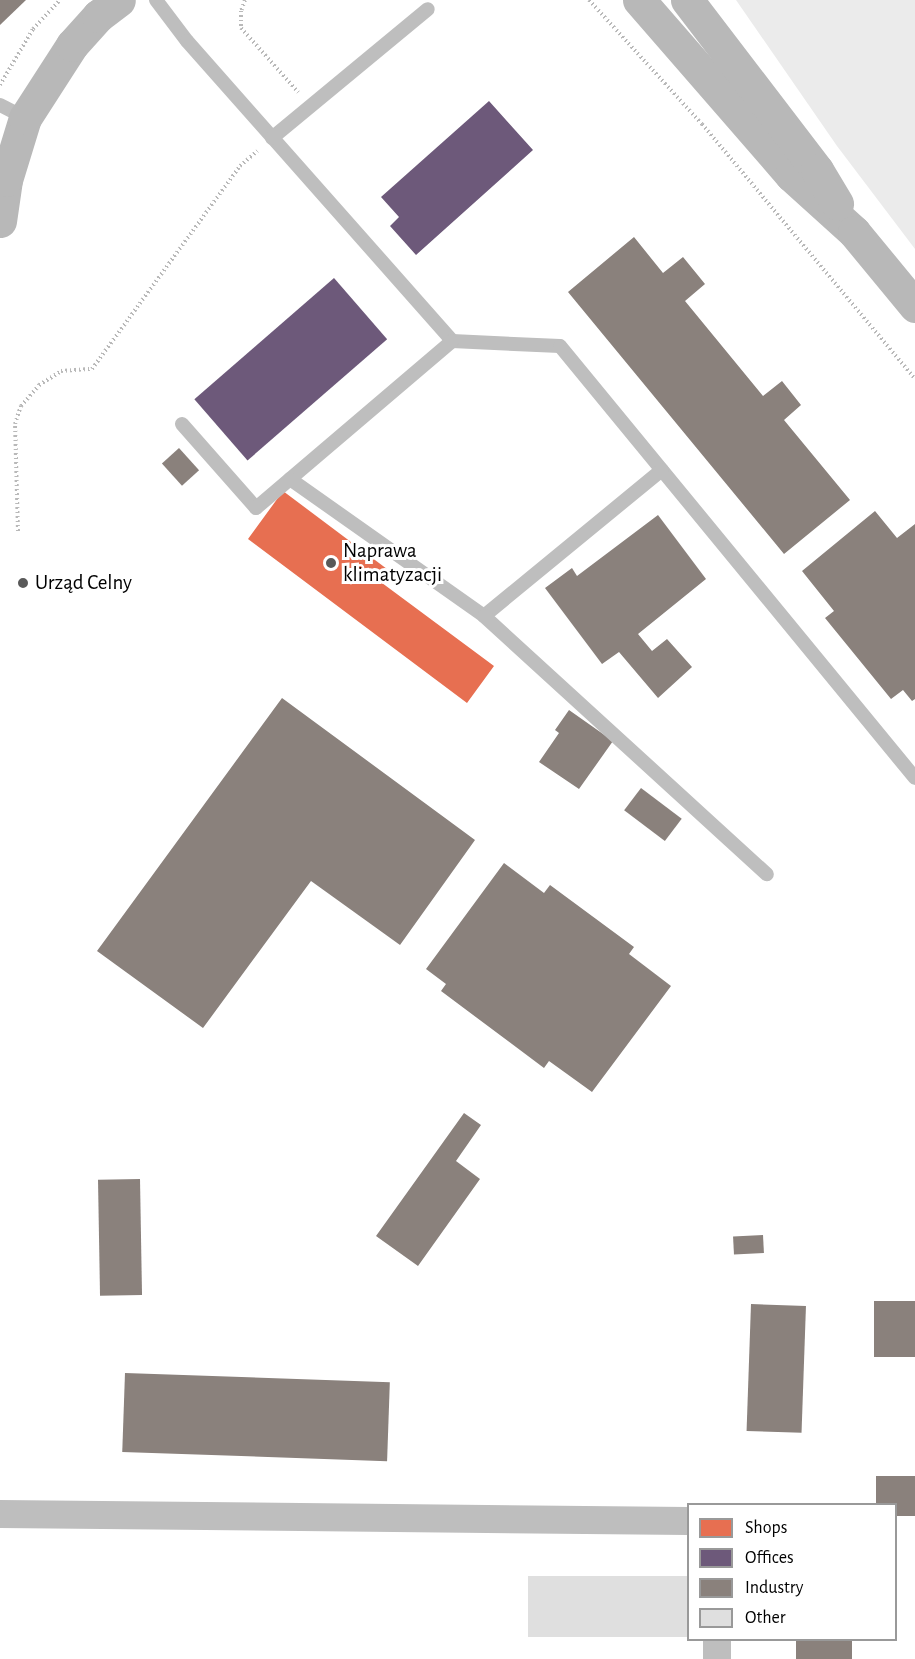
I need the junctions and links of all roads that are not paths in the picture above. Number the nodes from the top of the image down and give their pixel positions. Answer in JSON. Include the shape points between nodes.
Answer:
{"nodes":[{"id":1,"x":119,"y":0,"type":"edge"},
{"id":2,"x":156,"y":0,"type":"edge"},
{"id":3,"x":639,"y":0,"type":"edge"},
{"id":4,"x":687,"y":0,"type":"edge"},
{"id":5,"x":428,"y":9,"type":"dead end"},
{"id":6,"x":13,"y":111,"type":"edge"},
{"id":7,"x":272,"y":138,"type":"junction"},
{"id":8,"x":0,"y":221,"type":"edge"},
{"id":9,"x":854,"y":232,"type":"junction"},
{"id":10,"x":915,"y":306,"type":"edge"},
{"id":11,"x":452,"y":341,"type":"junction"},
{"id":12,"x":182,"y":424,"type":"dead end"},
{"id":13,"x":662,"y":470,"type":"junction"},
{"id":14,"x":290,"y":479,"type":"junction"},
{"id":15,"x":484,"y":616,"type":"junction"},
{"id":16,"x":915,"y":778,"type":"edge"},
{"id":17,"x":767,"y":874,"type":"dead end"},
{"id":18,"x":0,"y":1514,"type":"edge"},
{"id":19,"x":687,"y":1521,"type":"edge"},
{"id":20,"x":717,"y":1641,"type":"edge"},
{"id":21,"x":717,"y":1659,"type":"edge"}],
"edges":[{"from":1,"to":6,"type":"main road","via":[[98,16]]},
{"from":2,"to":7,"type":"lane"},
{"from":3,"to":9,"type":"main road","via":[[791,175]]},
{"from":4,"to":9,"type":"main road","via":[[818,170]]},
{"from":5,"to":7,"type":"lane"},
{"from":6,"to":8,"type":"main road"},
{"from":7,"to":11,"type":"lane"},
{"from":9,"to":10,"type":"main road"},
{"from":11,"to":13,"type":"lane","via":[[560,346]]},
{"from":11,"to":14,"type":"lane"},
{"from":12,"to":14,"type":"lane","via":[[256,508]]},
{"from":13,"to":15,"type":"lane"},
{"from":13,"to":16,"type":"lane"},
{"from":14,"to":15,"type":"lane"},
{"from":15,"to":17,"type":"lane"},
{"from":18,"to":19,"type":"street"},
{"from":20,"to":21,"type":"street"}]}
